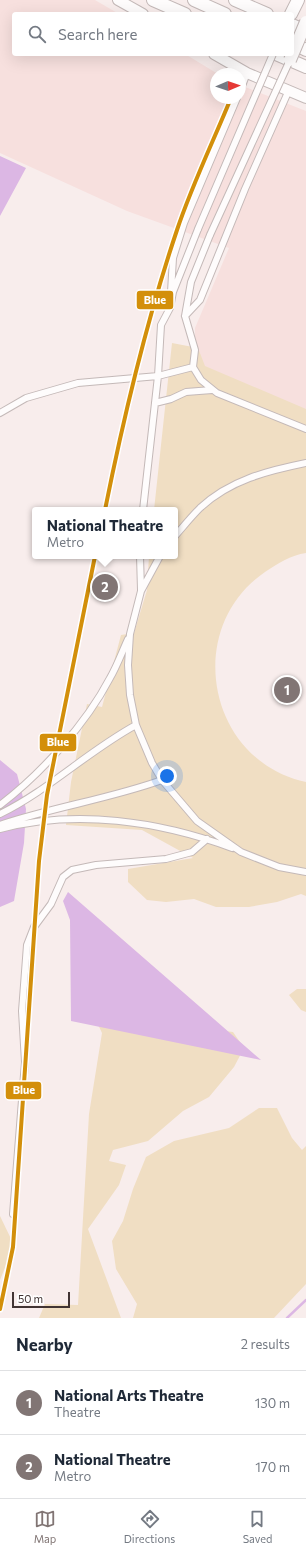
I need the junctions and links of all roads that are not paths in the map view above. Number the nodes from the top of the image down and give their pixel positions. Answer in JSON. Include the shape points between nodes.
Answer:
{"nodes":[{"id":1,"x":118,"y":0,"type":"edge"},
{"id":2,"x":153,"y":0,"type":"edge"},
{"id":3,"x":194,"y":0,"type":"edge"},
{"id":4,"x":236,"y":0,"type":"edge"},
{"id":5,"x":298,"y":0,"type":"edge"},
{"id":6,"x":139,"y":12,"type":"edge"},
{"id":7,"x":180,"y":12,"type":"edge"},
{"id":8,"x":221,"y":12,"type":"edge"},
{"id":9,"x":263,"y":12,"type":"edge"},
{"id":10,"x":292,"y":12,"type":"edge"},
{"id":11,"x":306,"y":22,"type":"edge"},
{"id":12,"x":294,"y":26,"type":"edge"},
{"id":13,"x":306,"y":31,"type":"edge"},
{"id":14,"x":294,"y":44,"type":"edge"},
{"id":15,"x":294,"y":50,"type":"edge"},
{"id":16,"x":306,"y":50,"type":"edge"},
{"id":17,"x":218,"y":56,"type":"edge"},
{"id":18,"x":273,"y":56,"type":"edge"},
{"id":19,"x":279,"y":56,"type":"edge"},
{"id":20,"x":292,"y":56,"type":"edge"},
{"id":21,"x":290,"y":60,"type":"junction"},
{"id":22,"x":306,"y":67,"type":"edge"},
{"id":23,"x":248,"y":73,"type":"junction"},
{"id":24,"x":246,"y":78,"type":"edge"},
{"id":25,"x":289,"y":90,"type":"junction"},
{"id":26,"x":306,"y":98,"type":"edge"},
{"id":27,"x":234,"y":104,"type":"edge"},
{"id":28,"x":170,"y":308,"type":"junction"},
{"id":29,"x":185,"y":316,"type":"junction"},
{"id":30,"x":193,"y":367,"type":"junction"},
{"id":31,"x":158,"y":376,"type":"junction"},
{"id":32,"x":212,"y":390,"type":"junction"},
{"id":33,"x":155,"y":403,"type":"junction"},
{"id":34,"x":0,"y":413,"type":"edge"},
{"id":35,"x":306,"y":430,"type":"edge"},
{"id":36,"x":306,"y":463,"type":"edge"},
{"id":37,"x":143,"y":507,"type":"edge"},
{"id":38,"x":178,"y":533,"type":"edge"},
{"id":39,"x":140,"y":559,"type":"edge"},
{"id":40,"x":158,"y":559,"type":"edge"},
{"id":41,"x":141,"y":591,"type":"junction"},
{"id":42,"x":130,"y":634,"type":"junction"},
{"id":43,"x":136,"y":725,"type":"junction"},
{"id":44,"x":162,"y":780,"type":"junction"},
{"id":45,"x":0,"y":805,"type":"edge"},
{"id":46,"x":0,"y":814,"type":"edge"},
{"id":47,"x":0,"y":825,"type":"edge"},
{"id":48,"x":0,"y":829,"type":"edge"},
{"id":49,"x":207,"y":839,"type":"junction"},
{"id":50,"x":241,"y":852,"type":"junction"},
{"id":51,"x":306,"y":872,"type":"edge"},
{"id":52,"x":13,"y":1214,"type":"dead end"}],
"edges":[{"from":1,"to":6,"type":"main road"},
{"from":2,"to":7,"type":"highway"},
{"from":3,"to":8,"type":"highway"},
{"from":4,"to":9,"type":"highway"},
{"from":5,"to":10,"type":"highway"},
{"from":11,"to":15,"type":"highway","bridge":true},
{"from":12,"to":13,"type":"highway"},
{"from":14,"to":16,"type":"highway"},
{"from":17,"to":23,"type":"main road"},
{"from":18,"to":28,"type":"street","bridge":true,"via":[[198,230],[173,292]]},
{"from":19,"to":21,"type":"highway"},
{"from":20,"to":21,"type":"highway","bridge":true},
{"from":21,"to":22,"type":"highway"},
{"from":21,"to":29,"type":"street","bridge":true,"via":[[210,235],[191,282]]},
{"from":23,"to":24,"type":"street"},
{"from":23,"to":25,"type":"main road"},
{"from":25,"to":26,"type":"main road"},
{"from":25,"to":29,"type":"street","via":[[200,300]]},
{"from":27,"to":28,"type":"street","via":[[184,223],[173,258]]},
{"from":28,"to":31,"type":"street","via":[[161,325]]},
{"from":29,"to":30,"type":"street","via":[[195,350]]},
{"from":30,"to":31,"type":"street"},
{"from":30,"to":32,"type":"street","via":[[201,380]]},
{"from":31,"to":33,"type":"street"},
{"from":31,"to":34,"type":"street","via":[[78,383],[26,398]]},
{"from":32,"to":33,"type":"street","via":[[186,392]]},
{"from":32,"to":35,"type":"street"},
{"from":33,"to":37,"type":"street"},
{"from":36,"to":38,"type":"street","via":[[244,478],[200,508]]},
{"from":39,"to":41,"type":"street"},
{"from":40,"to":41,"type":"street"},
{"from":41,"to":42,"type":"street"},
{"from":42,"to":43,"type":"street","via":[[130,695]]},
{"from":42,"to":45,"type":"street","via":[[110,678],[50,761]]},
{"from":43,"to":44,"type":"street"},
{"from":43,"to":46,"type":"street","via":[[113,737],[39,791]]},
{"from":44,"to":47,"type":"street","via":[[131,791]]},
{"from":44,"to":50,"type":"street","via":[[197,821]]},
{"from":48,"to":49,"type":"street","via":[[44,821],[105,820],[154,825]]},
{"from":49,"to":50,"type":"street"},
{"from":49,"to":52,"type":"street","via":[[192,852],[166,858],[72,870],[63,877],[51,904],[34,928],[27,945],[22,1011],[25,1062]]},
{"from":50,"to":51,"type":"street","via":[[278,867]]}]}
